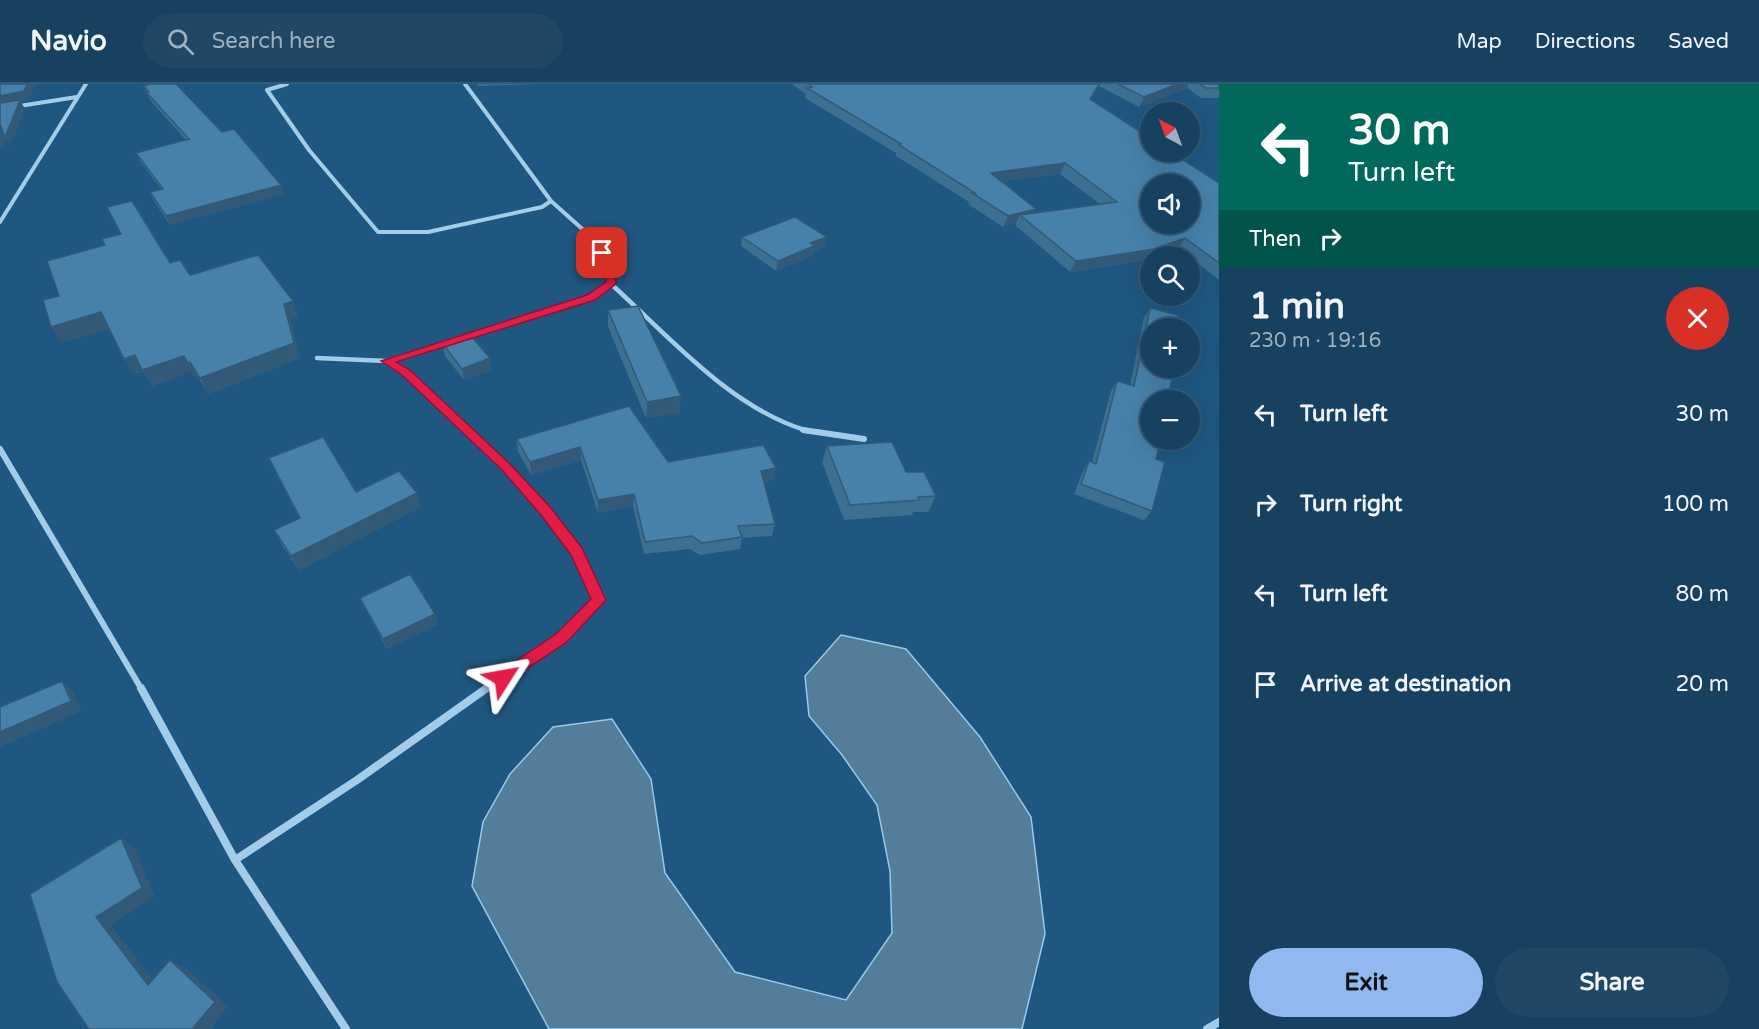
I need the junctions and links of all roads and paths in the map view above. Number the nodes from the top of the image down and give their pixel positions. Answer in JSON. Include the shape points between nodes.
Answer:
{"nodes":[{"id":1,"x":86,"y":84,"type":"edge"},
{"id":2,"x":287,"y":84,"type":"edge"},
{"id":3,"x":465,"y":84,"type":"edge"},
{"id":4,"x":77,"y":97,"type":"junction"},
{"id":5,"x":0,"y":109,"type":"edge"},
{"id":6,"x":551,"y":201,"type":"junction"},
{"id":7,"x":0,"y":222,"type":"edge"},
{"id":8,"x":611,"y":284,"type":"junction"},
{"id":9,"x":317,"y":358,"type":"dead end"},
{"id":10,"x":387,"y":361,"type":"junction"},
{"id":11,"x":864,"y":439,"type":"dead end"},
{"id":12,"x":0,"y":449,"type":"edge"},
{"id":13,"x":235,"y":860,"type":"junction"},
{"id":14,"x":1219,"y":1022,"type":"edge"},
{"id":15,"x":346,"y":1029,"type":"edge"},
{"id":16,"x":1207,"y":1029,"type":"edge"}],
"edges":[{"from":1,"to":4,"type":"street"},
{"from":2,"to":6,"type":"street","via":[[267,90],[309,150],[378,232],[428,232],[542,207]]},
{"from":3,"to":6,"type":"street"},
{"from":4,"to":5,"type":"street"},
{"from":4,"to":7,"type":"street"},
{"from":6,"to":8,"type":"street","via":[[595,240],[610,266]]},
{"from":8,"to":10,"type":"street","via":[[591,298]]},
{"from":8,"to":11,"type":"street","via":[[760,411],[801,429],[832,437]]},
{"from":9,"to":10,"type":"street"},
{"from":10,"to":13,"type":"street","via":[[406,373],[506,467],[546,512],[577,552],[598,600],[561,638]]},
{"from":12,"to":13,"type":"street","via":[[133,674]]},
{"from":13,"to":15,"type":"street"},
{"from":14,"to":16,"type":"street"}]}
